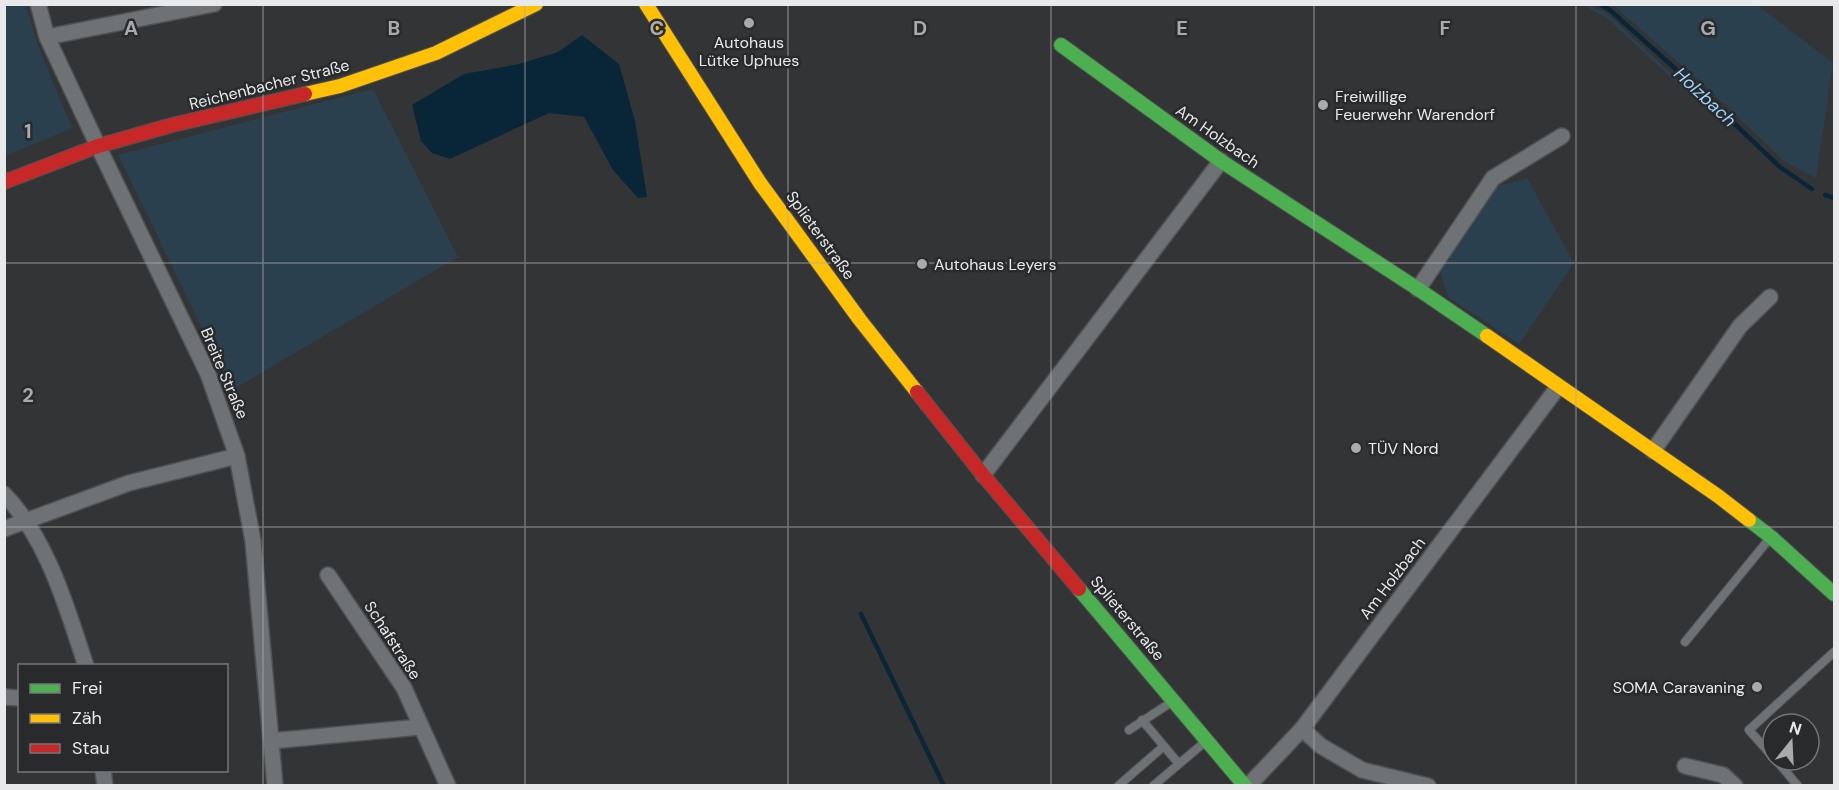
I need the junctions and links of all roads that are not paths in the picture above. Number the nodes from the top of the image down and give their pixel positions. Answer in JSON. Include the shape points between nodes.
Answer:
{"nodes":[{"id":1,"x":38,"y":4,"type":"edge"},
{"id":2,"x":214,"y":4,"type":"edge"},
{"id":3,"x":536,"y":4,"type":"edge"},
{"id":4,"x":646,"y":4,"type":"edge"},
{"id":5,"x":48,"y":37,"type":"junction"},
{"id":6,"x":1061,"y":45,"type":"dead end"},
{"id":7,"x":1562,"y":136,"type":"dead end"},
{"id":8,"x":98,"y":146,"type":"junction"},
{"id":9,"x":1221,"y":161,"type":"junction"},
{"id":10,"x":4,"y":182,"type":"edge"},
{"id":11,"x":1418,"y":290,"type":"junction"},
{"id":12,"x":1770,"y":297,"type":"dead end"},
{"id":13,"x":1558,"y":387,"type":"junction"},
{"id":14,"x":1653,"y":451,"type":"junction"},
{"id":15,"x":237,"y":456,"type":"junction"},
{"id":16,"x":983,"y":475,"type":"junction"},
{"id":17,"x":4,"y":494,"type":"edge"},
{"id":18,"x":26,"y":521,"type":"junction"},
{"id":19,"x":4,"y":529,"type":"edge"},
{"id":20,"x":1771,"y":537,"type":"junction"},
{"id":21,"x":328,"y":575,"type":"dead end"},
{"id":22,"x":1834,"y":594,"type":"edge"},
{"id":23,"x":1685,"y":642,"type":"dead end"},
{"id":24,"x":1834,"y":652,"type":"edge"},
{"id":25,"x":85,"y":664,"type":"edge"},
{"id":26,"x":1174,"y":701,"type":"junction"},
{"id":27,"x":1769,"y":712,"type":"edge"},
{"id":28,"x":1761,"y":719,"type":"edge"},
{"id":29,"x":1142,"y":720,"type":"junction"},
{"id":30,"x":420,"y":728,"type":"junction"},
{"id":31,"x":1302,"y":729,"type":"junction"},
{"id":32,"x":1129,"y":730,"type":"dead end"},
{"id":33,"x":1207,"y":740,"type":"junction"},
{"id":34,"x":271,"y":741,"type":"junction"},
{"id":35,"x":1761,"y":743,"type":"edge"},
{"id":36,"x":1164,"y":746,"type":"junction"},
{"id":37,"x":1179,"y":764,"type":"junction"},
{"id":38,"x":1686,"y":766,"type":"dead end"},
{"id":39,"x":1786,"y":772,"type":"edge"},
{"id":40,"x":275,"y":786,"type":"edge"},
{"id":41,"x":448,"y":786,"type":"edge"},
{"id":42,"x":1118,"y":786,"type":"edge"},
{"id":43,"x":1153,"y":786,"type":"edge"},
{"id":44,"x":1246,"y":786,"type":"edge"},
{"id":45,"x":1428,"y":786,"type":"edge"},
{"id":46,"x":1735,"y":786,"type":"edge"},
{"id":47,"x":1798,"y":786,"type":"edge"}],
"edges":[{"from":1,"to":5,"type":"street","name":"Breite Straße"},
{"from":2,"to":5,"type":"street"},
{"from":3,"to":8,"type":"street","name":"Reichenbacher Straße","via":[[436,53],[340,86],[172,124]]},
{"from":4,"to":16,"type":"street","name":"Splieterstraße","via":[[760,183],[860,320]]},
{"from":5,"to":8,"type":"street","name":"Breite Straße"},
{"from":6,"to":9,"type":"street","name":"Am Holzbach"},
{"from":7,"to":11,"type":"street","via":[[1493,178]]},
{"from":8,"to":10,"type":"street","name":"Reichenbacher Straße"},
{"from":8,"to":15,"type":"street","name":"Breite Straße","via":[[208,374]]},
{"from":9,"to":11,"type":"street","name":"Am Holzbach"},
{"from":9,"to":16,"type":"street"},
{"from":11,"to":13,"type":"street","name":"Am Holzbach"},
{"from":12,"to":14,"type":"street","via":[[1740,326]]},
{"from":13,"to":14,"type":"street","name":"Am Holzbach"},
{"from":13,"to":31,"type":"street","name":"Am Holzbach"},
{"from":14,"to":20,"type":"street","name":"Am Holzbach"},
{"from":15,"to":18,"type":"street","via":[[129,483]]},
{"from":15,"to":34,"type":"street","name":"Breite Straße","via":[[253,541]]},
{"from":16,"to":26,"type":"street","name":"Splieterstraße"},
{"from":17,"to":18,"type":"street"},
{"from":18,"to":19,"type":"street"},
{"from":18,"to":25,"type":"street","via":[[60,586]]},
{"from":20,"to":22,"type":"street","name":"Am Holzbach"},
{"from":20,"to":23,"type":"lane"},
{"from":21,"to":30,"type":"street","name":"Schafstraße","via":[[404,688]]},
{"from":24,"to":27,"type":"lane"},
{"from":26,"to":29,"type":"lane"},
{"from":26,"to":33,"type":"street","name":"Splieterstraße"},
{"from":28,"to":35,"type":"lane","via":[[1749,730]]},
{"from":29,"to":32,"type":"lane"},
{"from":29,"to":36,"type":"lane"},
{"from":30,"to":34,"type":"street"},
{"from":30,"to":41,"type":"street","name":"Schafstraße"},
{"from":31,"to":44,"type":"street","name":"Am Holzbach"},
{"from":31,"to":45,"type":"street","via":[[1321,746],[1362,770]]},
{"from":33,"to":37,"type":"lane"},
{"from":33,"to":44,"type":"street","name":"Splieterstraße"},
{"from":34,"to":40,"type":"street","name":"Breite Straße"},
{"from":36,"to":37,"type":"lane"},
{"from":36,"to":42,"type":"lane"},
{"from":37,"to":43,"type":"lane"},
{"from":38,"to":46,"type":"street","via":[[1723,775]]},
{"from":39,"to":47,"type":"lane"}]}
